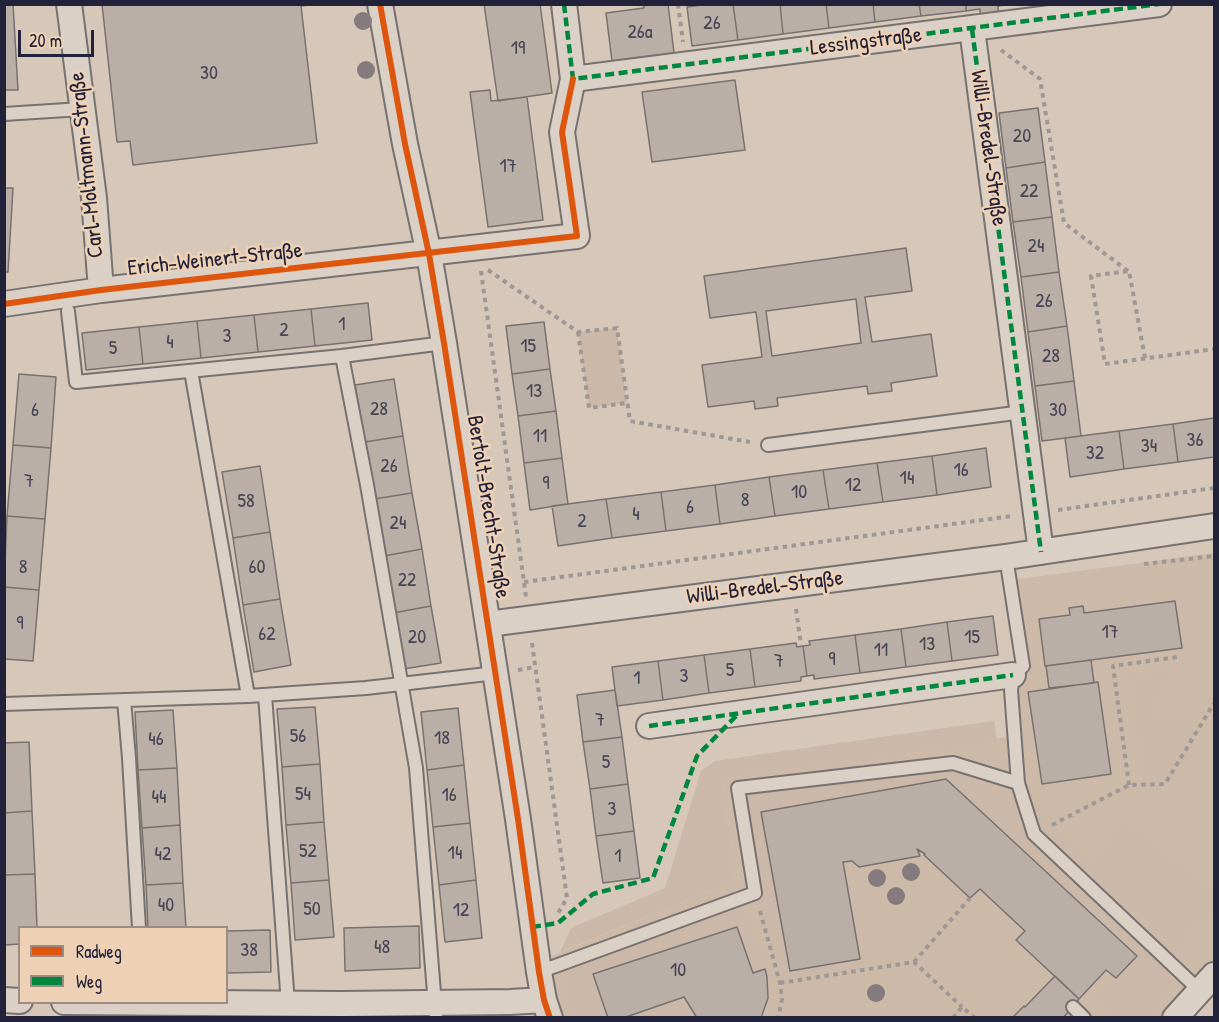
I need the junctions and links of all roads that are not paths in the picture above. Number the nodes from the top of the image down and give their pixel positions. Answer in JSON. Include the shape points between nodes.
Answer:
{"nodes":[{"id":1,"x":69,"y":4,"type":"edge"},
{"id":2,"x":380,"y":4,"type":"edge"},
{"id":3,"x":564,"y":4,"type":"edge"},
{"id":4,"x":1159,"y":4,"type":"edge"},
{"id":5,"x":972,"y":29,"type":"junction"},
{"id":6,"x":573,"y":79,"type":"junction"},
{"id":7,"x":82,"y":109,"type":"junction"},
{"id":8,"x":4,"y":114,"type":"edge"},
{"id":9,"x":429,"y":254,"type":"junction"},
{"id":10,"x":101,"y":290,"type":"junction"},
{"id":11,"x":4,"y":304,"type":"edge"},
{"id":12,"x":68,"y":310,"type":"dead end"},
{"id":13,"x":444,"y":343,"type":"junction"},
{"id":14,"x":342,"y":356,"type":"junction"},
{"id":15,"x":191,"y":371,"type":"junction"},
{"id":16,"x":1023,"y":412,"type":"junction"},
{"id":17,"x":768,"y":445,"type":"road end"},
{"id":18,"x":1215,"y":526,"type":"edge"},
{"id":19,"x":1041,"y":552,"type":"junction"},
{"id":20,"x":1006,"y":557,"type":"junction"},
{"id":21,"x":488,"y":624,"type":"junction"},
{"id":22,"x":496,"y":673,"type":"junction"},
{"id":23,"x":1013,"y":675,"type":"junction"},
{"id":24,"x":402,"y":685,"type":"junction"},
{"id":25,"x":264,"y":695,"type":"junction"},
{"id":26,"x":248,"y":696,"type":"junction"},
{"id":27,"x":124,"y":700,"type":"junction"},
{"id":28,"x":4,"y":704,"type":"edge"},
{"id":29,"x":649,"y":726,"type":"dead end"},
{"id":30,"x":1017,"y":783,"type":"junction"},
{"id":31,"x":139,"y":926,"type":"edge"},
{"id":32,"x":538,"y":972,"type":"junction"},
{"id":33,"x":1207,"y":983,"type":"edge"},
{"id":34,"x":228,"y":1003,"type":"edge"},
{"id":35,"x":288,"y":1004,"type":"junction"},
{"id":36,"x":1073,"y":1007,"type":"dead end"},
{"id":37,"x":547,"y":1009,"type":"edge"},
{"id":38,"x":436,"y":1010,"type":"edge"},
{"id":39,"x":341,"y":1011,"type":"edge"},
{"id":40,"x":1084,"y":1017,"type":"edge"},
{"id":41,"x":1175,"y":1017,"type":"edge"}],
"edges":[{"from":1,"to":7,"type":"street","name":"Carl-Moltmann-Straße"},
{"from":2,"to":9,"type":"street","name":"Bertolt-Brecht-Straße"},
{"from":3,"to":6,"type":"street"},
{"from":4,"to":5,"type":"street","name":"Lessingstraße"},
{"from":5,"to":6,"type":"street","name":"Lessingstraße"},
{"from":5,"to":16,"type":"street","name":"Willi-Bredel-Straße"},
{"from":6,"to":9,"type":"street","via":[[562,132],[577,236]]},
{"from":7,"to":8,"type":"lane"},
{"from":7,"to":10,"type":"street","name":"Carl-Moltmann-Straße"},
{"from":9,"to":10,"type":"street","name":"Erich-Weinert-Straße"},
{"from":9,"to":13,"type":"street","name":"Bertolt-Brecht-Straße"},
{"from":10,"to":11,"type":"street","name":"Erich-Weinert-Straße"},
{"from":12,"to":15,"type":"lane","via":[[75,382]]},
{"from":13,"to":14,"type":"lane"},
{"from":13,"to":21,"type":"street","name":"Bertolt-Brecht-Straße"},
{"from":14,"to":15,"type":"lane"},
{"from":14,"to":24,"type":"lane"},
{"from":15,"to":26,"type":"lane"},
{"from":16,"to":17,"type":"lane"},
{"from":16,"to":19,"type":"street","name":"Willi-Bredel-Straße"},
{"from":18,"to":19,"type":"street","name":"Willi-Bredel-Straße"},
{"from":19,"to":20,"type":"street","name":"Willi-Bredel-Straße"},
{"from":20,"to":21,"type":"street","name":"Willi-Bredel-Straße"},
{"from":20,"to":23,"type":"lane","via":[[1023,666]]},
{"from":21,"to":22,"type":"street","name":"Bertolt-Brecht-Straße"},
{"from":22,"to":24,"type":"lane"},
{"from":22,"to":32,"type":"street","name":"Bertolt-Brecht-Straße"},
{"from":23,"to":29,"type":"street"},
{"from":23,"to":30,"type":"lane"},
{"from":24,"to":25,"type":"lane"},
{"from":24,"to":38,"type":"lane","via":[[416,768]]},
{"from":25,"to":26,"type":"lane"},
{"from":25,"to":35,"type":"lane"},
{"from":26,"to":27,"type":"lane"},
{"from":27,"to":28,"type":"lane"},
{"from":27,"to":31,"type":"lane"},
{"from":30,"to":32,"type":"lane","via":[[953,763],[738,788],[755,893]]},
{"from":30,"to":33,"type":"lane","via":[[1034,834]]},
{"from":32,"to":37,"type":"street","name":"Bertolt-Brecht-Straße"},
{"from":33,"to":41,"type":"street"},
{"from":34,"to":35,"type":"street"},
{"from":35,"to":39,"type":"street"},
{"from":36,"to":40,"type":"lane"},
{"from":37,"to":38,"type":"street"},
{"from":38,"to":39,"type":"street"}]}
